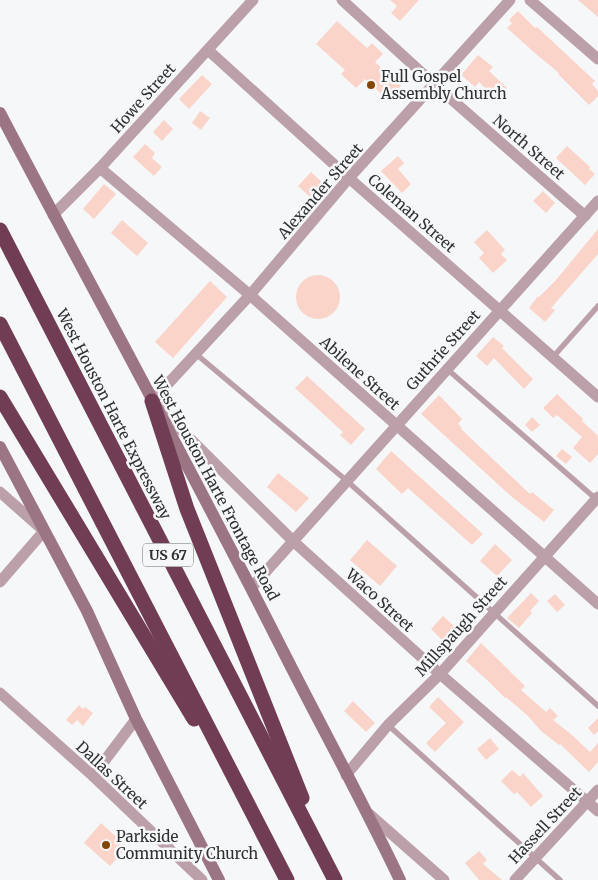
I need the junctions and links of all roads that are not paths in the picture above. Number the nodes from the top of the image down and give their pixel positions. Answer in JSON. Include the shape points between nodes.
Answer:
{"nodes":[{"id":1,"x":253,"y":0,"type":"edge"},
{"id":2,"x":342,"y":0,"type":"edge"},
{"id":3,"x":510,"y":0,"type":"edge"},
{"id":4,"x":530,"y":0,"type":"edge"},
{"id":5,"x":208,"y":50,"type":"junction"},
{"id":6,"x":598,"y":59,"type":"edge"},
{"id":7,"x":434,"y":84,"type":"junction"},
{"id":8,"x":0,"y":112,"type":"edge"},
{"id":9,"x":100,"y":168,"type":"junction"},
{"id":10,"x":349,"y":178,"type":"junction"},
{"id":11,"x":598,"y":201,"type":"edge"},
{"id":12,"x":54,"y":215,"type":"junction"},
{"id":13,"x":585,"y":216,"type":"junction"},
{"id":14,"x":0,"y":230,"type":"edge"},
{"id":15,"x":250,"y":295,"type":"junction"},
{"id":16,"x":598,"y":306,"type":"edge"},
{"id":17,"x":499,"y":310,"type":"junction"},
{"id":18,"x":0,"y":324,"type":"edge"},
{"id":19,"x":196,"y":354,"type":"junction"},
{"id":20,"x":553,"y":357,"type":"junction"},
{"id":21,"x":447,"y":369,"type":"junction"},
{"id":22,"x":0,"y":397,"type":"edge"},
{"id":23,"x":598,"y":397,"type":"edge"},
{"id":24,"x":152,"y":401,"type":"junction"},
{"id":25,"x":396,"y":426,"type":"junction"},
{"id":26,"x":0,"y":447,"type":"edge"},
{"id":27,"x":347,"y":481,"type":"junction"},
{"id":28,"x":0,"y":492,"type":"edge"},
{"id":29,"x":597,"y":499,"type":"edge"},
{"id":30,"x":44,"y":531,"type":"junction"},
{"id":31,"x":294,"y":541,"type":"junction"},
{"id":32,"x":544,"y":557,"type":"junction"},
{"id":33,"x":0,"y":582,"type":"edge"},
{"id":34,"x":252,"y":587,"type":"junction"},
{"id":35,"x":598,"y":604,"type":"edge"},
{"id":36,"x":494,"y":614,"type":"junction"},
{"id":37,"x":440,"y":674,"type":"junction"},
{"id":38,"x":0,"y":693,"type":"edge"},
{"id":39,"x":598,"y":706,"type":"edge"},
{"id":40,"x":136,"y":719,"type":"junction"},
{"id":41,"x":388,"y":725,"type":"junction"},
{"id":42,"x":346,"y":775,"type":"junction"},
{"id":43,"x":93,"y":776,"type":"junction"},
{"id":44,"x":598,"y":790,"type":"edge"},
{"id":45,"x":588,"y":801,"type":"junction"},
{"id":46,"x":598,"y":811,"type":"edge"},
{"id":47,"x":369,"y":814,"type":"junction"},
{"id":48,"x":535,"y":858,"type":"junction"},
{"id":49,"x":283,"y":873,"type":"edge"},
{"id":50,"x":334,"y":877,"type":"edge"},
{"id":51,"x":202,"y":880,"type":"edge"},
{"id":52,"x":219,"y":880,"type":"edge"},
{"id":53,"x":400,"y":880,"type":"edge"},
{"id":54,"x":444,"y":880,"type":"edge"},
{"id":55,"x":515,"y":880,"type":"edge"},
{"id":56,"x":560,"y":880,"type":"edge"}],
"edges":[{"from":1,"to":5,"type":"street","name":"Howe Street"},
{"from":2,"to":7,"type":"street","name":"North Street"},
{"from":3,"to":7,"type":"street","name":"Alexander Street"},
{"from":4,"to":6,"type":"street"},
{"from":5,"to":9,"type":"street","name":"Howe Street"},
{"from":5,"to":10,"type":"street","name":"Coleman Street"},
{"from":7,"to":10,"type":"street","name":"Alexander Street"},
{"from":7,"to":13,"type":"street","name":"North Street"},
{"from":8,"to":12,"type":"main road","name":"West Houston Harte Frontage Road"},
{"from":9,"to":12,"type":"street","name":"Howe Street"},
{"from":9,"to":15,"type":"street","name":"Abilene Street"},
{"from":10,"to":15,"type":"street","name":"Alexander Street"},
{"from":10,"to":17,"type":"street","name":"Coleman Street"},
{"from":11,"to":13,"type":"street","name":"Guthrie Street"},
{"from":12,"to":24,"type":"main road","name":"West Houston Harte Frontage Road"},
{"from":13,"to":17,"type":"street","name":"Guthrie Street"},
{"from":14,"to":50,"type":"highway","name":"West Houston Harte Expressway","number":"US 67"},
{"from":15,"to":19,"type":"street","name":"Alexander Street"},
{"from":15,"to":25,"type":"street","name":"Abilene Street"},
{"from":16,"to":20,"type":"lane"},
{"from":17,"to":20,"type":"street","name":"Coleman Street"},
{"from":17,"to":21,"type":"street","name":"Guthrie Street"},
{"from":18,"to":49,"type":"highway","number":"US 67"},
{"from":19,"to":24,"type":"street","name":"Alexander Street"},
{"from":19,"to":27,"type":"lane"},
{"from":20,"to":23,"type":"street","name":"Coleman Street"},
{"from":21,"to":25,"type":"street","name":"Guthrie Street"},
{"from":21,"to":29,"type":"lane"},
{"from":22,"to":49,"type":"highway"},
{"from":24,"to":31,"type":"street","name":"Waco Street"},
{"from":24,"to":34,"type":"main road","name":"West Houston Harte Frontage Road"},
{"from":24,"to":50,"type":"highway","via":[[187,509]]},
{"from":25,"to":27,"type":"street","name":"Guthrie Street"},
{"from":25,"to":32,"type":"street","name":"Abilene Street"},
{"from":26,"to":30,"type":"main road"},
{"from":27,"to":31,"type":"street","name":"Guthrie Street"},
{"from":27,"to":36,"type":"lane"},
{"from":28,"to":30,"type":"street"},
{"from":29,"to":32,"type":"street","name":"Millspaugh Street"},
{"from":30,"to":33,"type":"street"},
{"from":30,"to":40,"type":"main road","via":[[87,611]]},
{"from":31,"to":34,"type":"street","name":"Guthrie Street"},
{"from":31,"to":37,"type":"street","name":"Waco Street"},
{"from":32,"to":35,"type":"street","name":"Abilene Street"},
{"from":32,"to":36,"type":"street","name":"Millspaugh Street"},
{"from":34,"to":42,"type":"main road","name":"West Houston Harte Frontage Road"},
{"from":36,"to":37,"type":"street","name":"Millspaugh Street"},
{"from":36,"to":39,"type":"lane"},
{"from":37,"to":41,"type":"street","name":"Millspaugh Street"},
{"from":37,"to":45,"type":"street","name":"Waco Street"},
{"from":38,"to":43,"type":"street","name":"Dallas Street"},
{"from":40,"to":43,"type":"street"},
{"from":40,"to":52,"type":"main road"},
{"from":41,"to":42,"type":"street","name":"Millspaugh Street"},
{"from":41,"to":48,"type":"lane"},
{"from":42,"to":47,"type":"main road","name":"West Houston Harte Frontage Road"},
{"from":43,"to":51,"type":"street","name":"Dallas Street"},
{"from":44,"to":45,"type":"street","name":"Hassell Street"},
{"from":45,"to":46,"type":"street","name":"Waco Street"},
{"from":45,"to":48,"type":"street","name":"Hassell Street"},
{"from":47,"to":53,"type":"main road","name":"West Houston Harte Frontage Road"},
{"from":47,"to":54,"type":"street"},
{"from":48,"to":55,"type":"street","name":"Hassell Street"},
{"from":48,"to":56,"type":"lane"}]}
